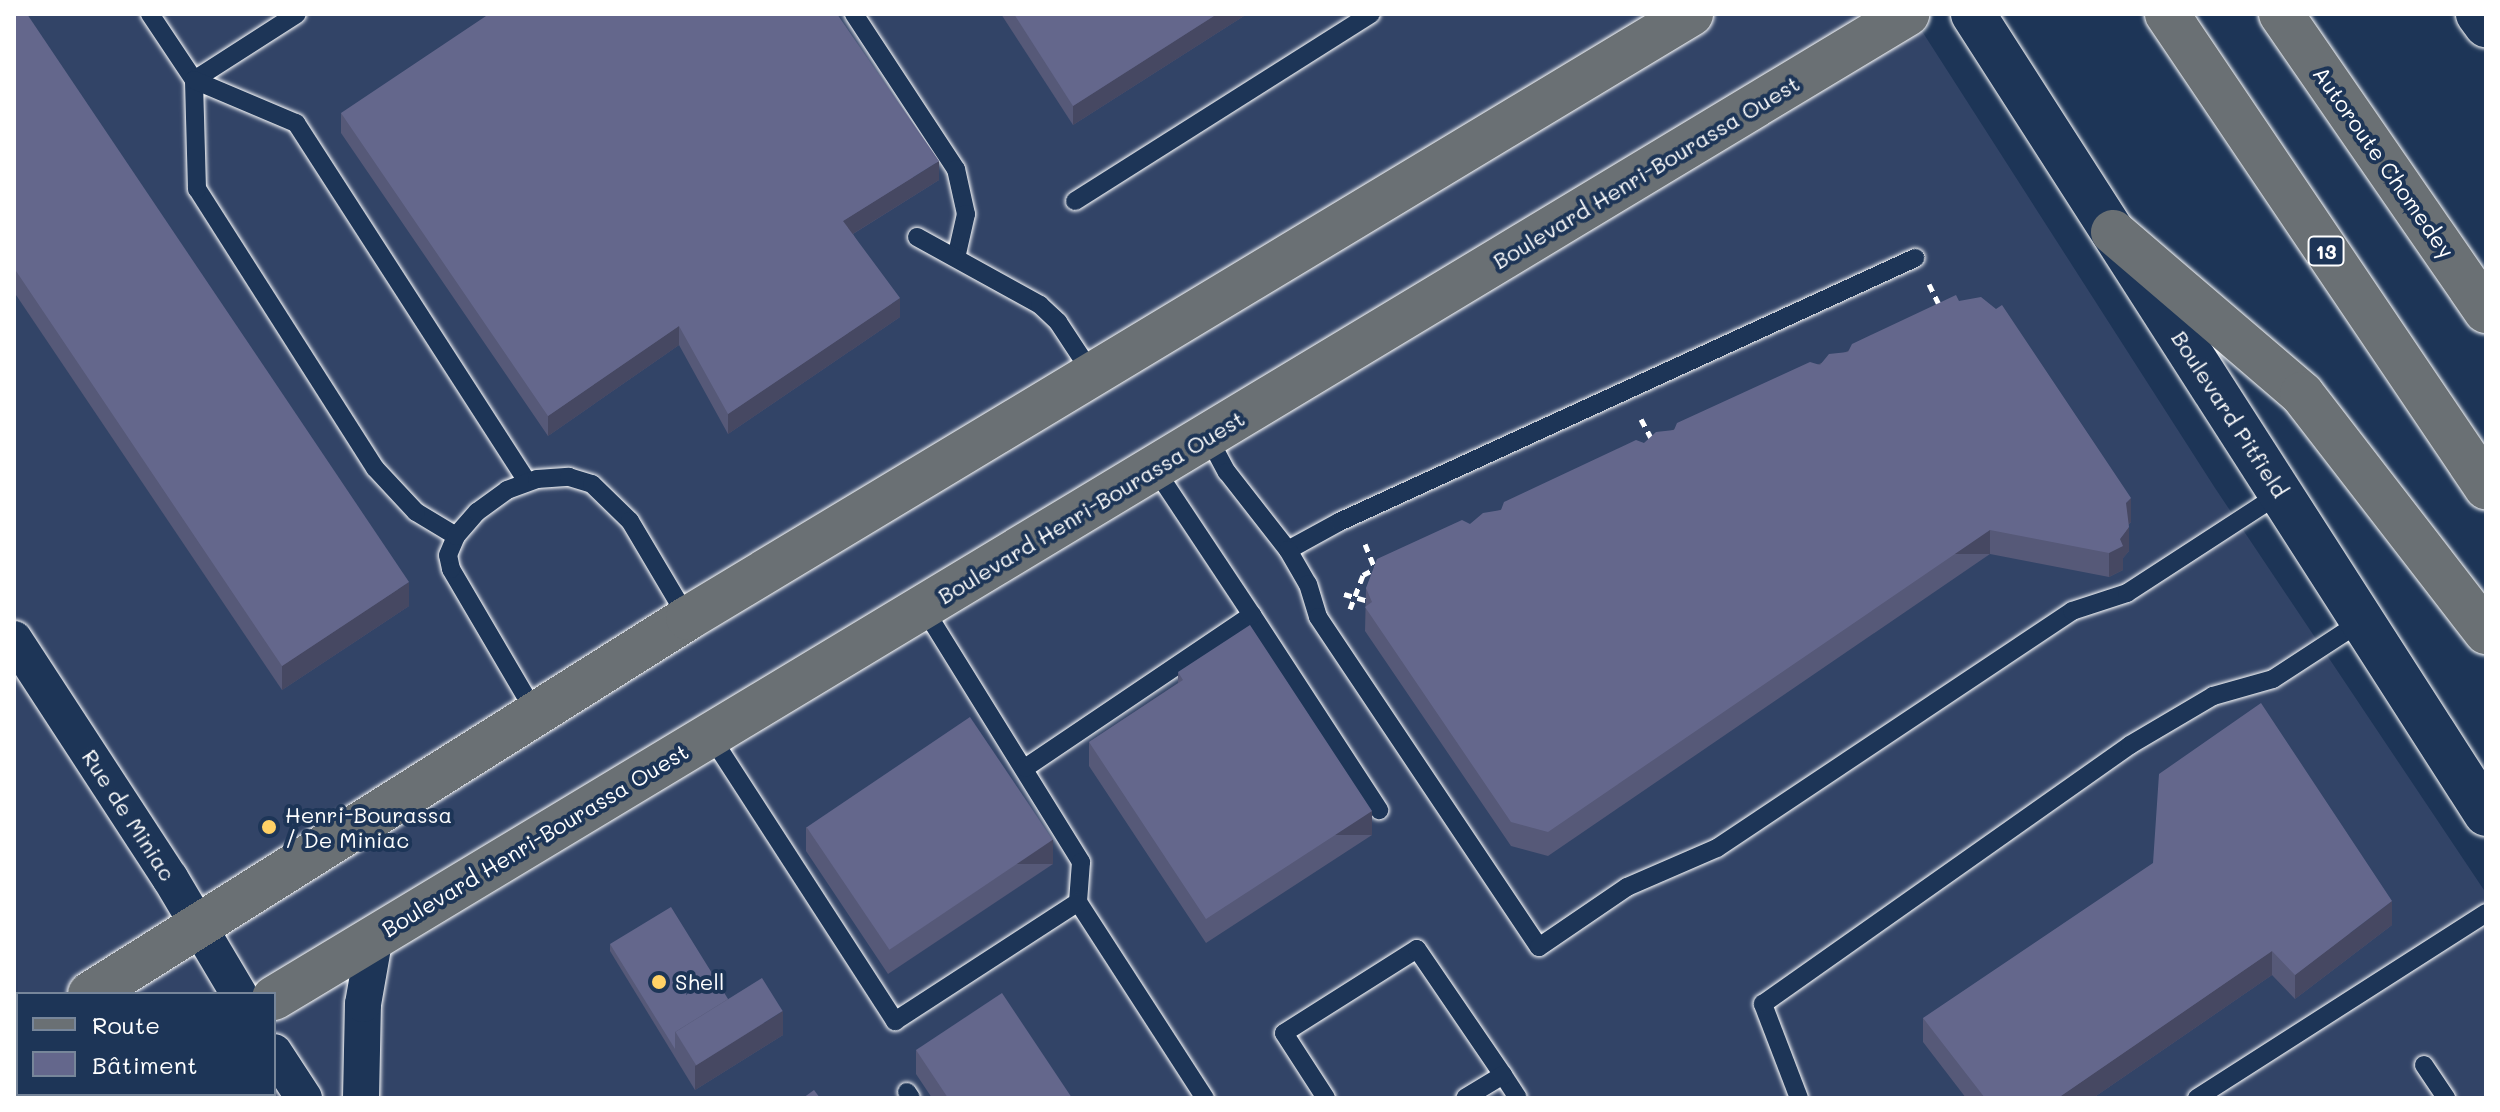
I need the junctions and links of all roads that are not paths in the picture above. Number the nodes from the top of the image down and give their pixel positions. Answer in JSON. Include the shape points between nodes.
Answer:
{"nodes":[{"id":1,"x":150,"y":14,"type":"edge"},
{"id":2,"x":297,"y":14,"type":"edge"},
{"id":3,"x":854,"y":14,"type":"edge"},
{"id":4,"x":1371,"y":14,"type":"edge"},
{"id":5,"x":1691,"y":14,"type":"edge"},
{"id":6,"x":1907,"y":14,"type":"edge"},
{"id":7,"x":1973,"y":14,"type":"edge"},
{"id":8,"x":2167,"y":14,"type":"edge"},
{"id":9,"x":2281,"y":14,"type":"edge"},
{"id":10,"x":2478,"y":14,"type":"edge"},
{"id":11,"x":2486,"y":25,"type":"edge"},
{"id":12,"x":194,"y":80,"type":"junction"},
{"id":13,"x":1075,"y":201,"type":"dead end"},
{"id":14,"x":2113,"y":232,"type":"junction"},
{"id":15,"x":917,"y":237,"type":"dead end"},
{"id":16,"x":956,"y":258,"type":"junction"},
{"id":17,"x":1915,"y":258,"type":"dead end"},
{"id":18,"x":2486,"y":311,"type":"edge"},
{"id":19,"x":1093,"y":375,"type":"junction"},
{"id":20,"x":1208,"y":437,"type":"junction"},
{"id":21,"x":1155,"y":469,"type":"junction"},
{"id":22,"x":527,"y":482,"type":"junction"},
{"id":23,"x":2486,"y":487,"type":"edge"},
{"id":24,"x":2281,"y":493,"type":"junction"},
{"id":25,"x":456,"y":536,"type":"junction"},
{"id":26,"x":1288,"y":550,"type":"junction"},
{"id":27,"x":923,"y":607,"type":"junction"},
{"id":28,"x":1252,"y":615,"type":"junction"},
{"id":29,"x":688,"y":618,"type":"junction"},
{"id":30,"x":2362,"y":621,"type":"junction"},
{"id":31,"x":2486,"y":632,"type":"edge"},
{"id":32,"x":14,"y":639,"type":"edge"},
{"id":33,"x":536,"y":714,"type":"junction"},
{"id":34,"x":710,"y":735,"type":"junction"},
{"id":35,"x":1025,"y":768,"type":"junction"},
{"id":36,"x":1379,"y":810,"type":"dead end"},
{"id":37,"x":2486,"y":814,"type":"edge"},
{"id":38,"x":1078,"y":902,"type":"junction"},
{"id":39,"x":2486,"y":913,"type":"edge"},
{"id":40,"x":197,"y":924,"type":"junction"},
{"id":41,"x":375,"y":936,"type":"junction"},
{"id":42,"x":93,"y":992,"type":"edge"},
{"id":43,"x":238,"y":992,"type":"edge"},
{"id":44,"x":276,"y":997,"type":"edge"},
{"id":45,"x":276,"y":1055,"type":"edge"},
{"id":46,"x":2424,"y":1065,"type":"dead end"},
{"id":47,"x":1503,"y":1075,"type":"junction"},
{"id":48,"x":304,"y":1098,"type":"edge"},
{"id":49,"x":361,"y":1098,"type":"edge"},
{"id":50,"x":1205,"y":1098,"type":"edge"},
{"id":51,"x":1326,"y":1098,"type":"edge"},
{"id":52,"x":1465,"y":1098,"type":"edge"},
{"id":53,"x":1518,"y":1098,"type":"edge"},
{"id":54,"x":1799,"y":1098,"type":"edge"},
{"id":55,"x":2197,"y":1098,"type":"edge"},
{"id":56,"x":2446,"y":1098,"type":"edge"}],
"edges":[{"from":1,"to":12,"type":"lane"},
{"from":2,"to":12,"type":"lane"},
{"from":3,"to":16,"type":"lane","via":[[956,169],[966,214]]},
{"from":4,"to":13,"type":"lane"},
{"from":5,"to":19,"type":"main road"},
{"from":6,"to":20,"type":"main road","name":"Boulevard Henri-Bourassa Ouest"},
{"from":7,"to":14,"type":"main road","name":"Boulevard Pitfield"},
{"from":8,"to":23,"type":"main road","number":"13"},
{"from":9,"to":18,"type":"main road","name":"Autoroute Chomedey"},
{"from":10,"to":11,"type":"main road"},
{"from":12,"to":22,"type":"lane","via":[[296,123]]},
{"from":12,"to":25,"type":"lane","via":[[197,189],[375,468],[416,512]]},
{"from":14,"to":24,"type":"main road","name":"Boulevard Pitfield"},
{"from":14,"to":31,"type":"main road","via":[[2302,394]]},
{"from":15,"to":16,"type":"lane"},
{"from":16,"to":19,"type":"lane","via":[[1040,305],[1058,322]]},
{"from":17,"to":26,"type":"lane"},
{"from":19,"to":29,"type":"main road"},
{"from":20,"to":21,"type":"main road","name":"Boulevard Henri-Bourassa Ouest"},
{"from":20,"to":26,"type":"lane","via":[[1227,472]]},
{"from":21,"to":27,"type":"main road","name":"Boulevard Henri-Bourassa Ouest"},
{"from":21,"to":28,"type":"lane"},
{"from":22,"to":25,"type":"lane","via":[[477,512]]},
{"from":22,"to":29,"type":"lane","via":[[569,477],[592,484],[614,502]]},
{"from":24,"to":26,"type":"lane","via":[[2127,593],[2072,611],[1717,848],[1627,887],[1539,947],[1318,617],[1308,584]]},
{"from":24,"to":30,"type":"main road","name":"Boulevard Pitfield"},
{"from":25,"to":33,"type":"lane","via":[[448,555],[451,569]]},
{"from":27,"to":34,"type":"main road","name":"Boulevard Henri-Bourassa Ouest"},
{"from":27,"to":35,"type":"lane"},
{"from":28,"to":35,"type":"lane"},
{"from":28,"to":36,"type":"lane"},
{"from":29,"to":33,"type":"main road"},
{"from":30,"to":37,"type":"main road","name":"Boulevard Pitfield"},
{"from":30,"to":54,"type":"lane","via":[[2273,679],[2213,696],[2130,745],[1763,1004]]},
{"from":32,"to":40,"type":"street","name":"Rue de Miniac"},
{"from":33,"to":40,"type":"main road"},
{"from":34,"to":38,"type":"lane","via":[[895,1021]]},
{"from":34,"to":41,"type":"main road","name":"Boulevard Henri-Bourassa Ouest"},
{"from":35,"to":38,"type":"lane","via":[[1081,862]]},
{"from":38,"to":50,"type":"lane"},
{"from":39,"to":55,"type":"lane"},
{"from":40,"to":42,"type":"main road"},
{"from":40,"to":43,"type":"street","name":"Rue de Miniac"},
{"from":41,"to":44,"type":"main road","name":"Boulevard Henri-Bourassa Ouest"},
{"from":41,"to":49,"type":"street","via":[[363,1004]]},
{"from":45,"to":48,"type":"street"},
{"from":46,"to":56,"type":"lane"},
{"from":47,"to":51,"type":"lane","via":[[1417,949],[1284,1033]]},
{"from":47,"to":52,"type":"lane"},
{"from":47,"to":53,"type":"lane"}]}
